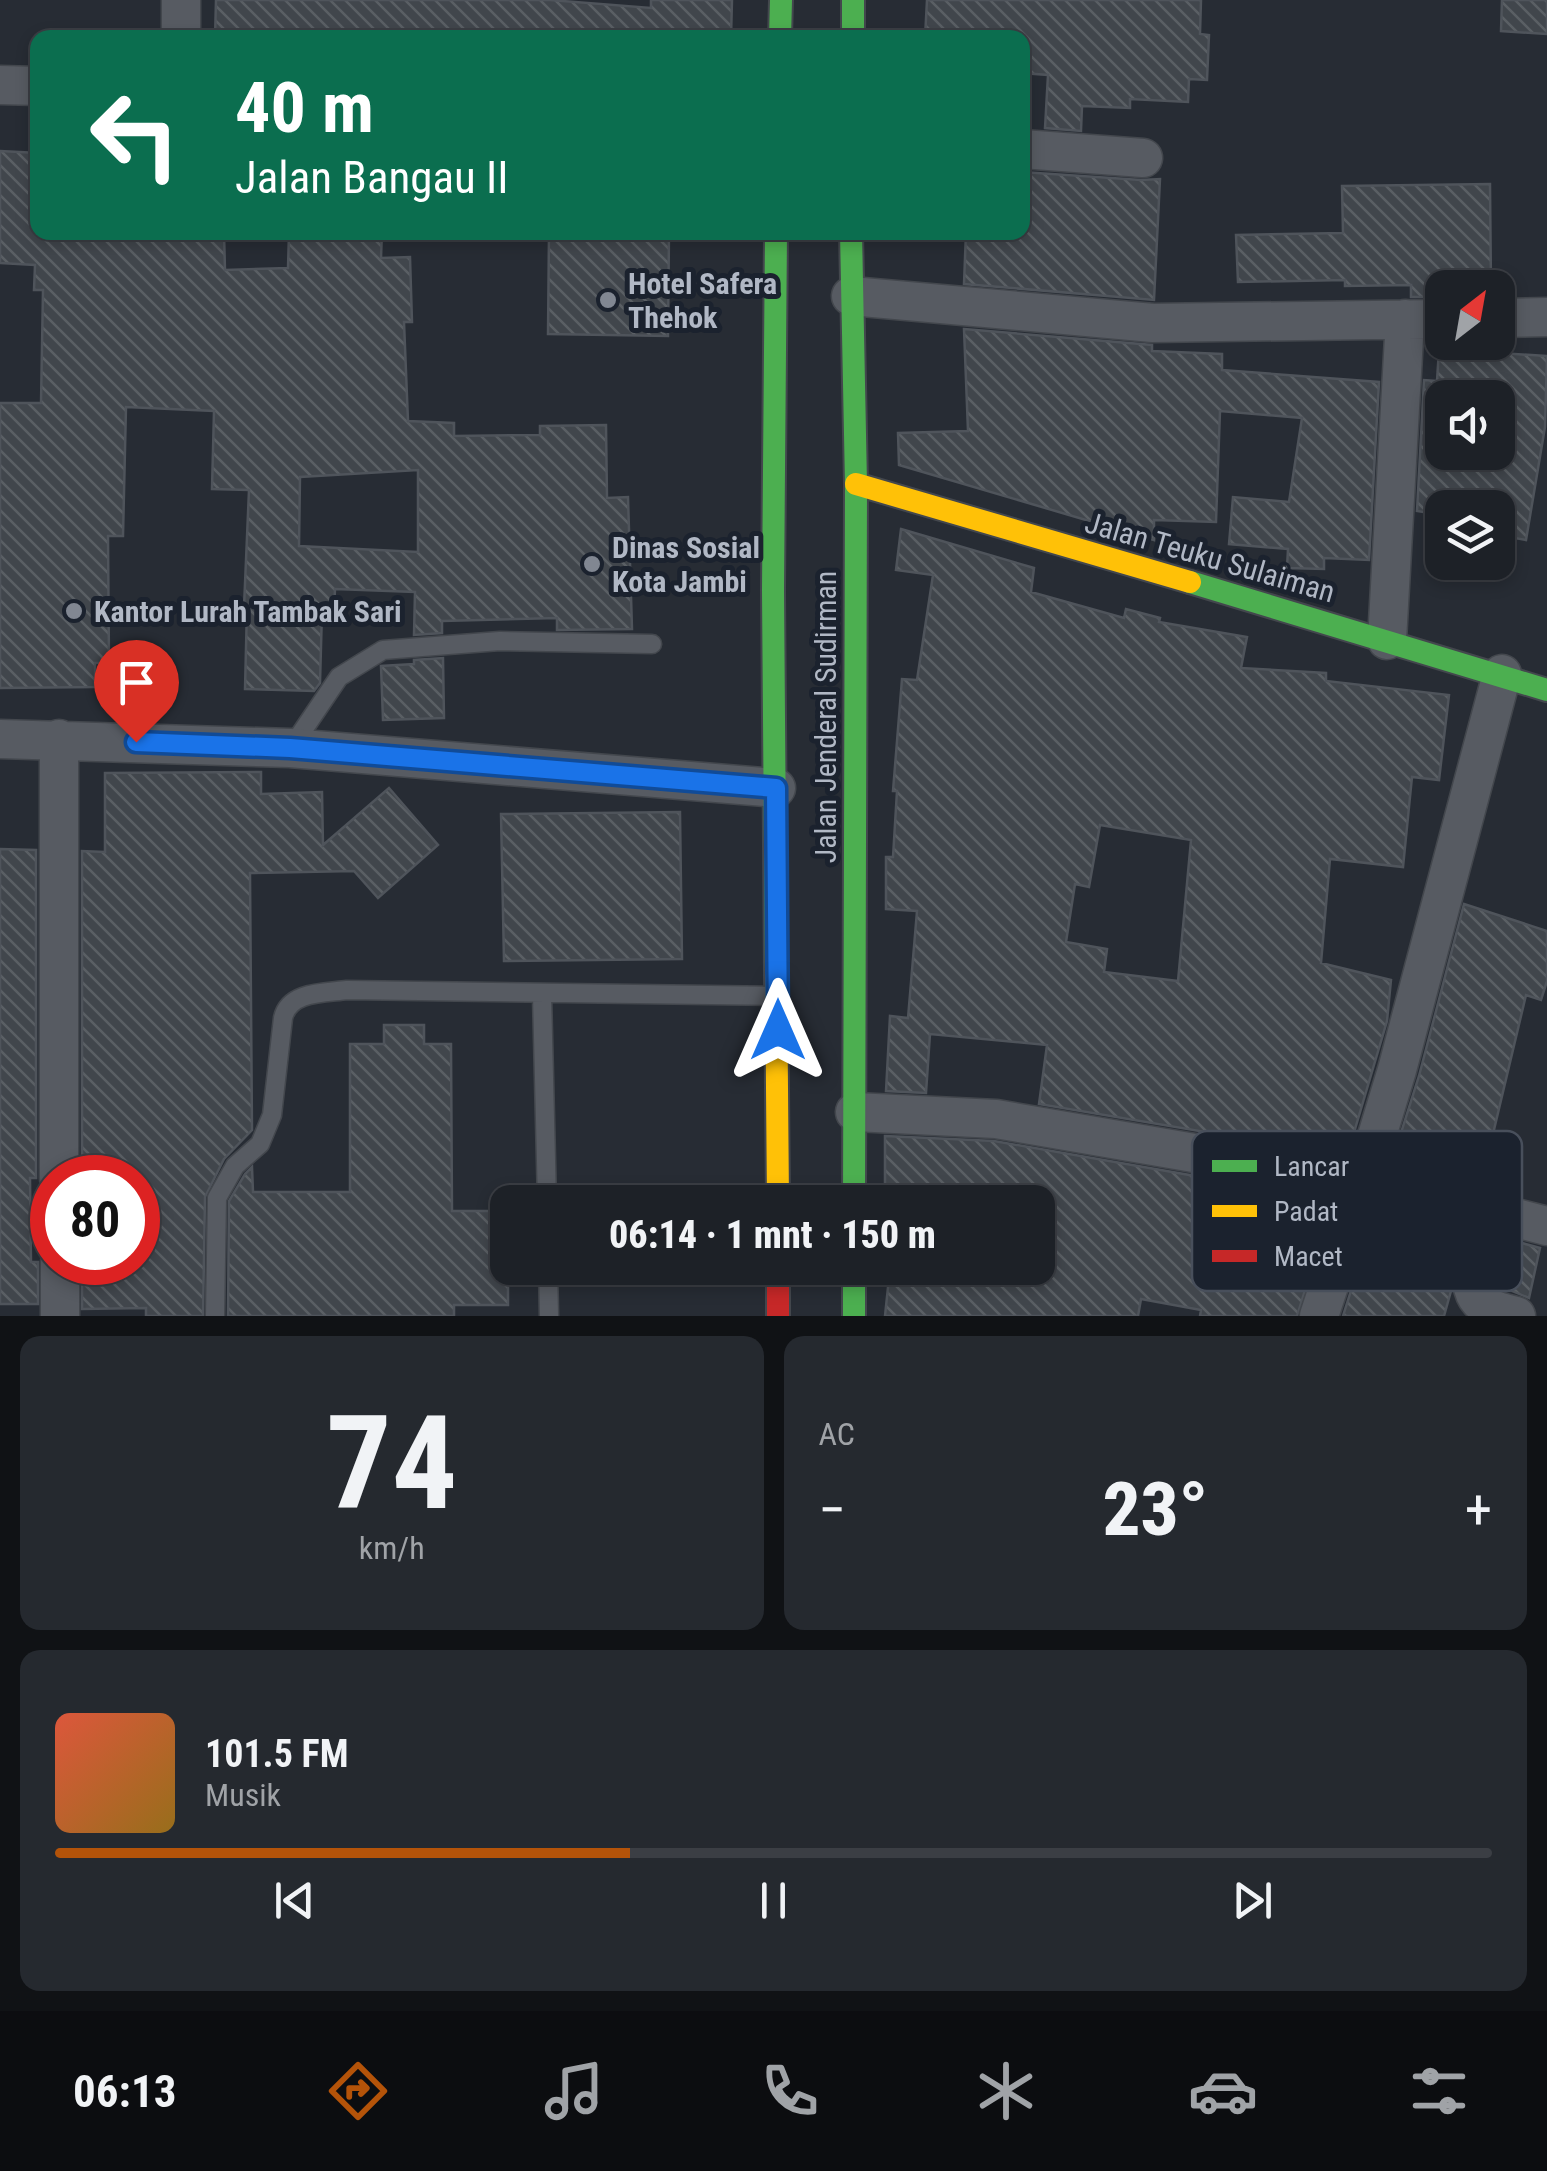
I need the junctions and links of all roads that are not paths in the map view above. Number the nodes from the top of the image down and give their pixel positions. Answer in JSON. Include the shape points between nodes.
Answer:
{"nodes":[{"id":1,"x":181,"y":0,"type":"edge"},
{"id":2,"x":780,"y":0,"type":"edge"},
{"id":3,"x":853,"y":0,"type":"edge"},
{"id":4,"x":181,"y":30,"type":"edge"},
{"id":5,"x":780,"y":30,"type":"edge"},
{"id":6,"x":853,"y":30,"type":"edge"},
{"id":7,"x":0,"y":85,"type":"edge"},
{"id":8,"x":30,"y":86,"type":"edge"},
{"id":9,"x":1030,"y":150,"type":"edge"},
{"id":10,"x":1143,"y":158,"type":"dead end"},
{"id":11,"x":776,"y":240,"type":"edge"},
{"id":12,"x":851,"y":240,"type":"edge"},
{"id":13,"x":851,"y":296,"type":"junction"},
{"id":14,"x":1547,"y":317,"type":"edge"},
{"id":15,"x":1515,"y":318,"type":"edge"},
{"id":16,"x":1404,"y":319,"type":"junction"},
{"id":17,"x":1425,"y":319,"type":"edge"},
{"id":18,"x":856,"y":484,"type":"junction"},
{"id":19,"x":1388,"y":640,"type":"junction"},
{"id":20,"x":652,"y":644,"type":"dead end"},
{"id":21,"x":1502,"y":674,"type":"junction"},
{"id":22,"x":1547,"y":690,"type":"edge"},
{"id":23,"x":0,"y":739,"type":"edge"},
{"id":24,"x":60,"y":739,"type":"junction"},
{"id":25,"x":290,"y":748,"type":"junction"},
{"id":26,"x":776,"y":788,"type":"junction"},
{"id":27,"x":542,"y":995,"type":"junction"},
{"id":28,"x":787,"y":996,"type":"junction"},
{"id":29,"x":854,"y":1112,"type":"junction"},
{"id":30,"x":1378,"y":1131,"type":"edge"},
{"id":31,"x":1192,"y":1153,"type":"edge"},
{"id":32,"x":60,"y":1155,"type":"edge"},
{"id":33,"x":547,"y":1185,"type":"edge"},
{"id":34,"x":779,"y":1185,"type":"edge"},
{"id":35,"x":854,"y":1185,"type":"edge"},
{"id":36,"x":1522,"y":1220,"type":"edge"},
{"id":37,"x":1547,"y":1226,"type":"edge"},
{"id":38,"x":60,"y":1285,"type":"edge"},
{"id":39,"x":548,"y":1285,"type":"edge"},
{"id":40,"x":778,"y":1285,"type":"edge"},
{"id":41,"x":854,"y":1285,"type":"edge"},
{"id":42,"x":1327,"y":1291,"type":"edge"},
{"id":43,"x":1474,"y":1291,"type":"edge"},
{"id":44,"x":60,"y":1316,"type":"edge"},
{"id":45,"x":215,"y":1316,"type":"edge"},
{"id":46,"x":549,"y":1316,"type":"edge"},
{"id":47,"x":778,"y":1316,"type":"edge"},
{"id":48,"x":854,"y":1316,"type":"edge"},
{"id":49,"x":1319,"y":1316,"type":"edge"},
{"id":50,"x":1516,"y":1316,"type":"edge"}],
"edges":[{"from":1,"to":4,"type":"street"},
{"from":2,"to":5,"type":"main road"},
{"from":3,"to":6,"type":"main road"},
{"from":7,"to":8,"type":"street"},
{"from":9,"to":10,"type":"street"},
{"from":11,"to":26,"type":"main road","name":"Jalan Jenderal Sudirman"},
{"from":12,"to":13,"type":"main road","name":"Jalan Jenderal Sudirman"},
{"from":13,"to":16,"type":"street","via":[[1154,323]]},
{"from":13,"to":18,"type":"main road","name":"Jalan Jenderal Sudirman"},
{"from":14,"to":15,"type":"street"},
{"from":16,"to":17,"type":"street"},
{"from":16,"to":19,"type":"street"},
{"from":18,"to":19,"type":"main road","name":"Jalan Teuku Sulaiman"},
{"from":18,"to":29,"type":"main road","name":"Jalan Jenderal Sudirman","via":[[844,994]]},
{"from":19,"to":21,"type":"main road","name":"Jalan Teuku Sulaiman"},
{"from":20,"to":25,"type":"lane","via":[[500,641],[384,650],[339,677]]},
{"from":21,"to":22,"type":"main road","name":"Jalan Teuku Sulaiman"},
{"from":21,"to":30,"type":"street"},
{"from":23,"to":24,"type":"street"},
{"from":24,"to":25,"type":"street"},
{"from":24,"to":32,"type":"street"},
{"from":25,"to":26,"type":"street"},
{"from":26,"to":28,"type":"main road","name":"Jalan Jenderal Sudirman"},
{"from":27,"to":28,"type":"lane"},
{"from":27,"to":33,"type":"lane"},
{"from":27,"to":45,"type":"lane","via":[[348,990],[307,995],[285,1009],[272,1115],[260,1144],[234,1166],[217,1198]]},
{"from":28,"to":34,"type":"main road","name":"Jalan Jenderal Sudirman"},
{"from":29,"to":31,"type":"street","via":[[996,1119]]},
{"from":29,"to":35,"type":"main road","name":"Jalan Jenderal Sudirman"},
{"from":36,"to":37,"type":"street"},
{"from":38,"to":44,"type":"street"},
{"from":39,"to":46,"type":"lane"},
{"from":40,"to":47,"type":"main road"},
{"from":41,"to":48,"type":"main road"},
{"from":42,"to":49,"type":"street"},
{"from":43,"to":50,"type":"street","via":[[1491,1309]]}]}
